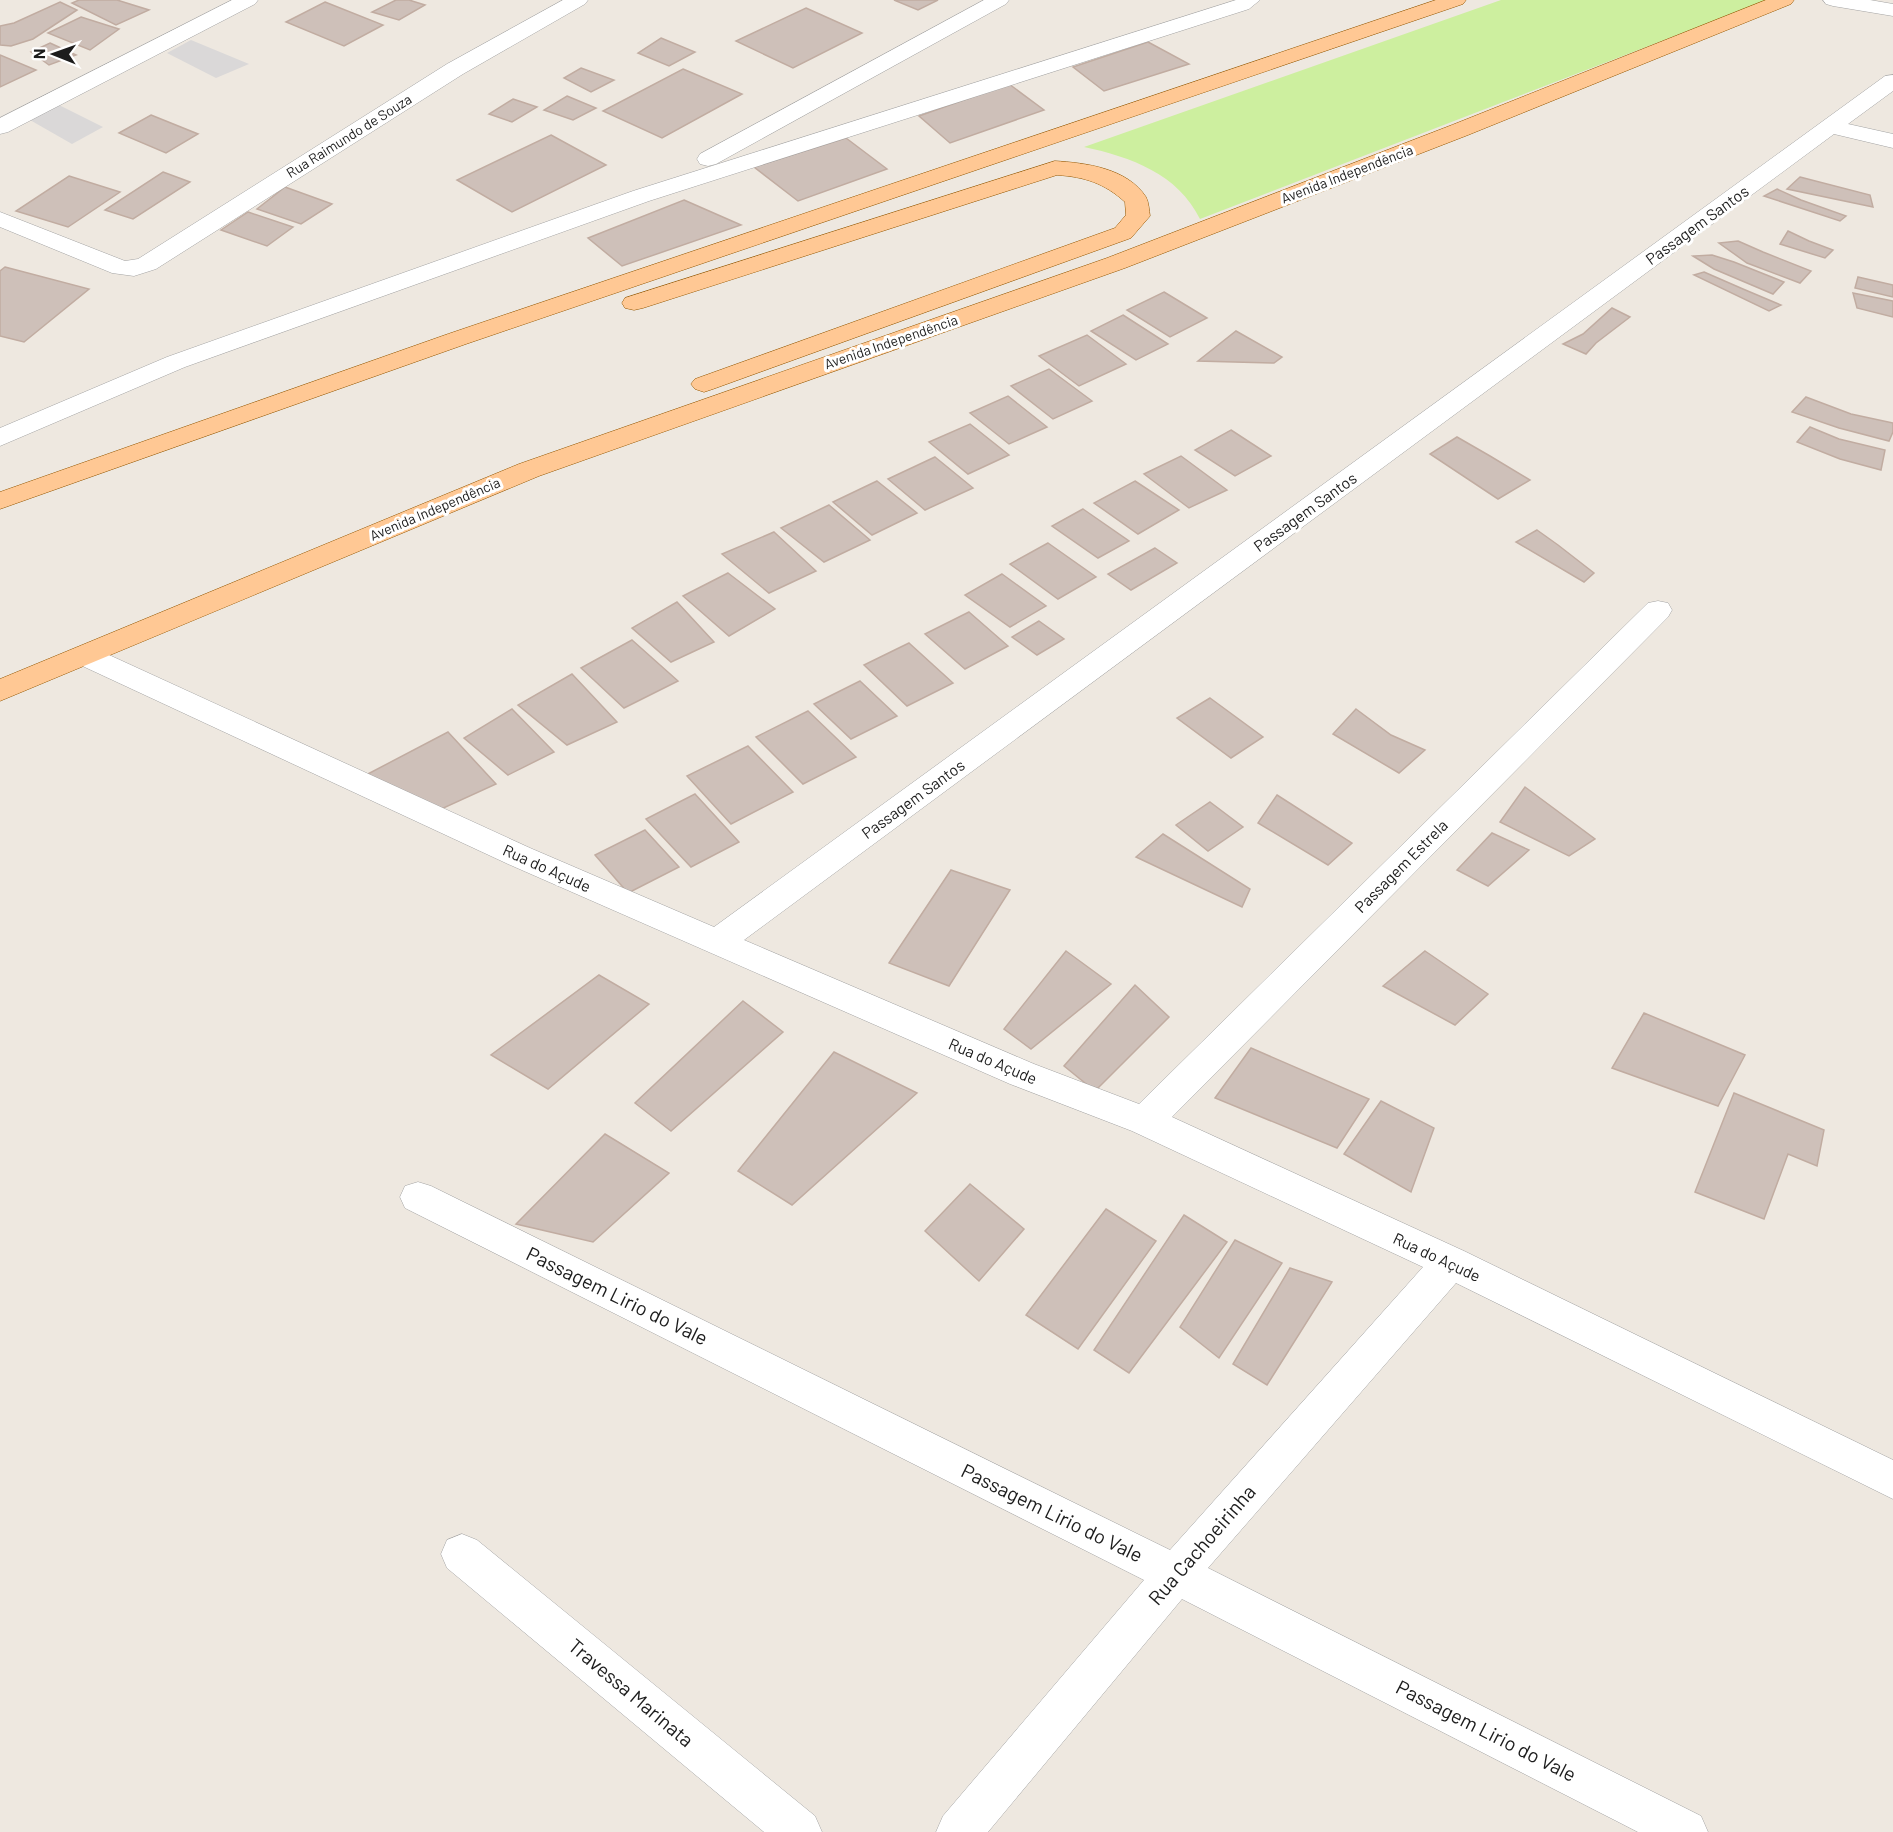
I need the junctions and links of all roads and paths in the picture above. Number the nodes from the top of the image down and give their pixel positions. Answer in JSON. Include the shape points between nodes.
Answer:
{"nodes":[{"id":1,"x":248,"y":0,"type":"edge"},
{"id":2,"x":578,"y":0,"type":"edge"},
{"id":3,"x":999,"y":0,"type":"edge"},
{"id":4,"x":1250,"y":0,"type":"edge"},
{"id":5,"x":1456,"y":0,"type":"edge"},
{"id":6,"x":1784,"y":0,"type":"edge"},
{"id":7,"x":1833,"y":0,"type":"edge"},
{"id":8,"x":1893,"y":10,"type":"edge"},
{"id":9,"x":1893,"y":81,"type":"edge"},
{"id":10,"x":0,"y":127,"type":"edge"},
{"id":11,"x":1831,"y":127,"type":"junction"},
{"id":12,"x":1893,"y":141,"type":"edge"},
{"id":13,"x":640,"y":196,"type":"junction"},
{"id":14,"x":0,"y":219,"type":"edge"},
{"id":15,"x":457,"y":339,"type":"junction"},
{"id":16,"x":0,"y":438,"type":"edge"},
{"id":17,"x":529,"y":470,"type":"junction"},
{"id":18,"x":0,"y":501,"type":"edge"},
{"id":19,"x":1658,"y":610,"type":"dead end"},
{"id":20,"x":86,"y":656,"type":"junction"},
{"id":21,"x":0,"y":691,"type":"edge"},
{"id":22,"x":716,"y":943,"type":"junction"},
{"id":23,"x":1145,"y":1121,"type":"junction"},
{"id":24,"x":418,"y":1197,"type":"dead end"},
{"id":25,"x":1451,"y":1262,"type":"junction"},
{"id":26,"x":1893,"y":1479,"type":"edge"},
{"id":27,"x":462,"y":1554,"type":"dead end"},
{"id":28,"x":1176,"y":1574,"type":"junction"},
{"id":29,"x":799,"y":1832,"type":"edge"},
{"id":30,"x":959,"y":1832,"type":"edge"},
{"id":31,"x":1685,"y":1832,"type":"edge"}],
"edges":[{"from":1,"to":10,"type":"street"},
{"from":2,"to":14,"type":"street","name":"Rua Raimundo de Souza","via":[[455,69],[134,270]]},
{"from":3,"to":13,"type":"street"},
{"from":4,"to":13,"type":"street"},
{"from":5,"to":15,"type":"main road"},
{"from":6,"to":17,"type":"main road","name":"Avenida Independência","via":[[1116,263]]},
{"from":7,"to":8,"type":"street"},
{"from":9,"to":11,"type":"street","name":"Passagem Santos"},
{"from":11,"to":12,"type":"street"},
{"from":11,"to":22,"type":"street","name":"Passagem Santos"},
{"from":13,"to":16,"type":"street","via":[[176,362]]},
{"from":15,"to":17,"type":"main road","via":[[555,328],[1055,168],[1085,170],[1117,182],[1136,200],[1138,216],[1123,233],[607,419]]},
{"from":15,"to":18,"type":"main road"},
{"from":17,"to":20,"type":"main road","name":"Avenida Independência"},
{"from":19,"to":23,"type":"street","name":"Passagem Estrela"},
{"from":20,"to":21,"type":"main road","name":"Avenida Independência"},
{"from":20,"to":22,"type":"street","name":"Rua do Açude"},
{"from":22,"to":23,"type":"street","name":"Rua do Açude","via":[[1022,1074]]},
{"from":23,"to":25,"type":"street","name":"Rua do Açude"},
{"from":24,"to":28,"type":"street","name":"Passagem Lirio do Vale"},
{"from":25,"to":26,"type":"street","name":"Rua do Açude"},
{"from":25,"to":28,"type":"street","name":"Rua Cachoeirinha"},
{"from":27,"to":29,"type":"street","name":"Travessa Marinata"},
{"from":28,"to":30,"type":"street","name":"Rua Cachoeirinha"},
{"from":28,"to":31,"type":"street","name":"Passagem Lirio do Vale"}]}
